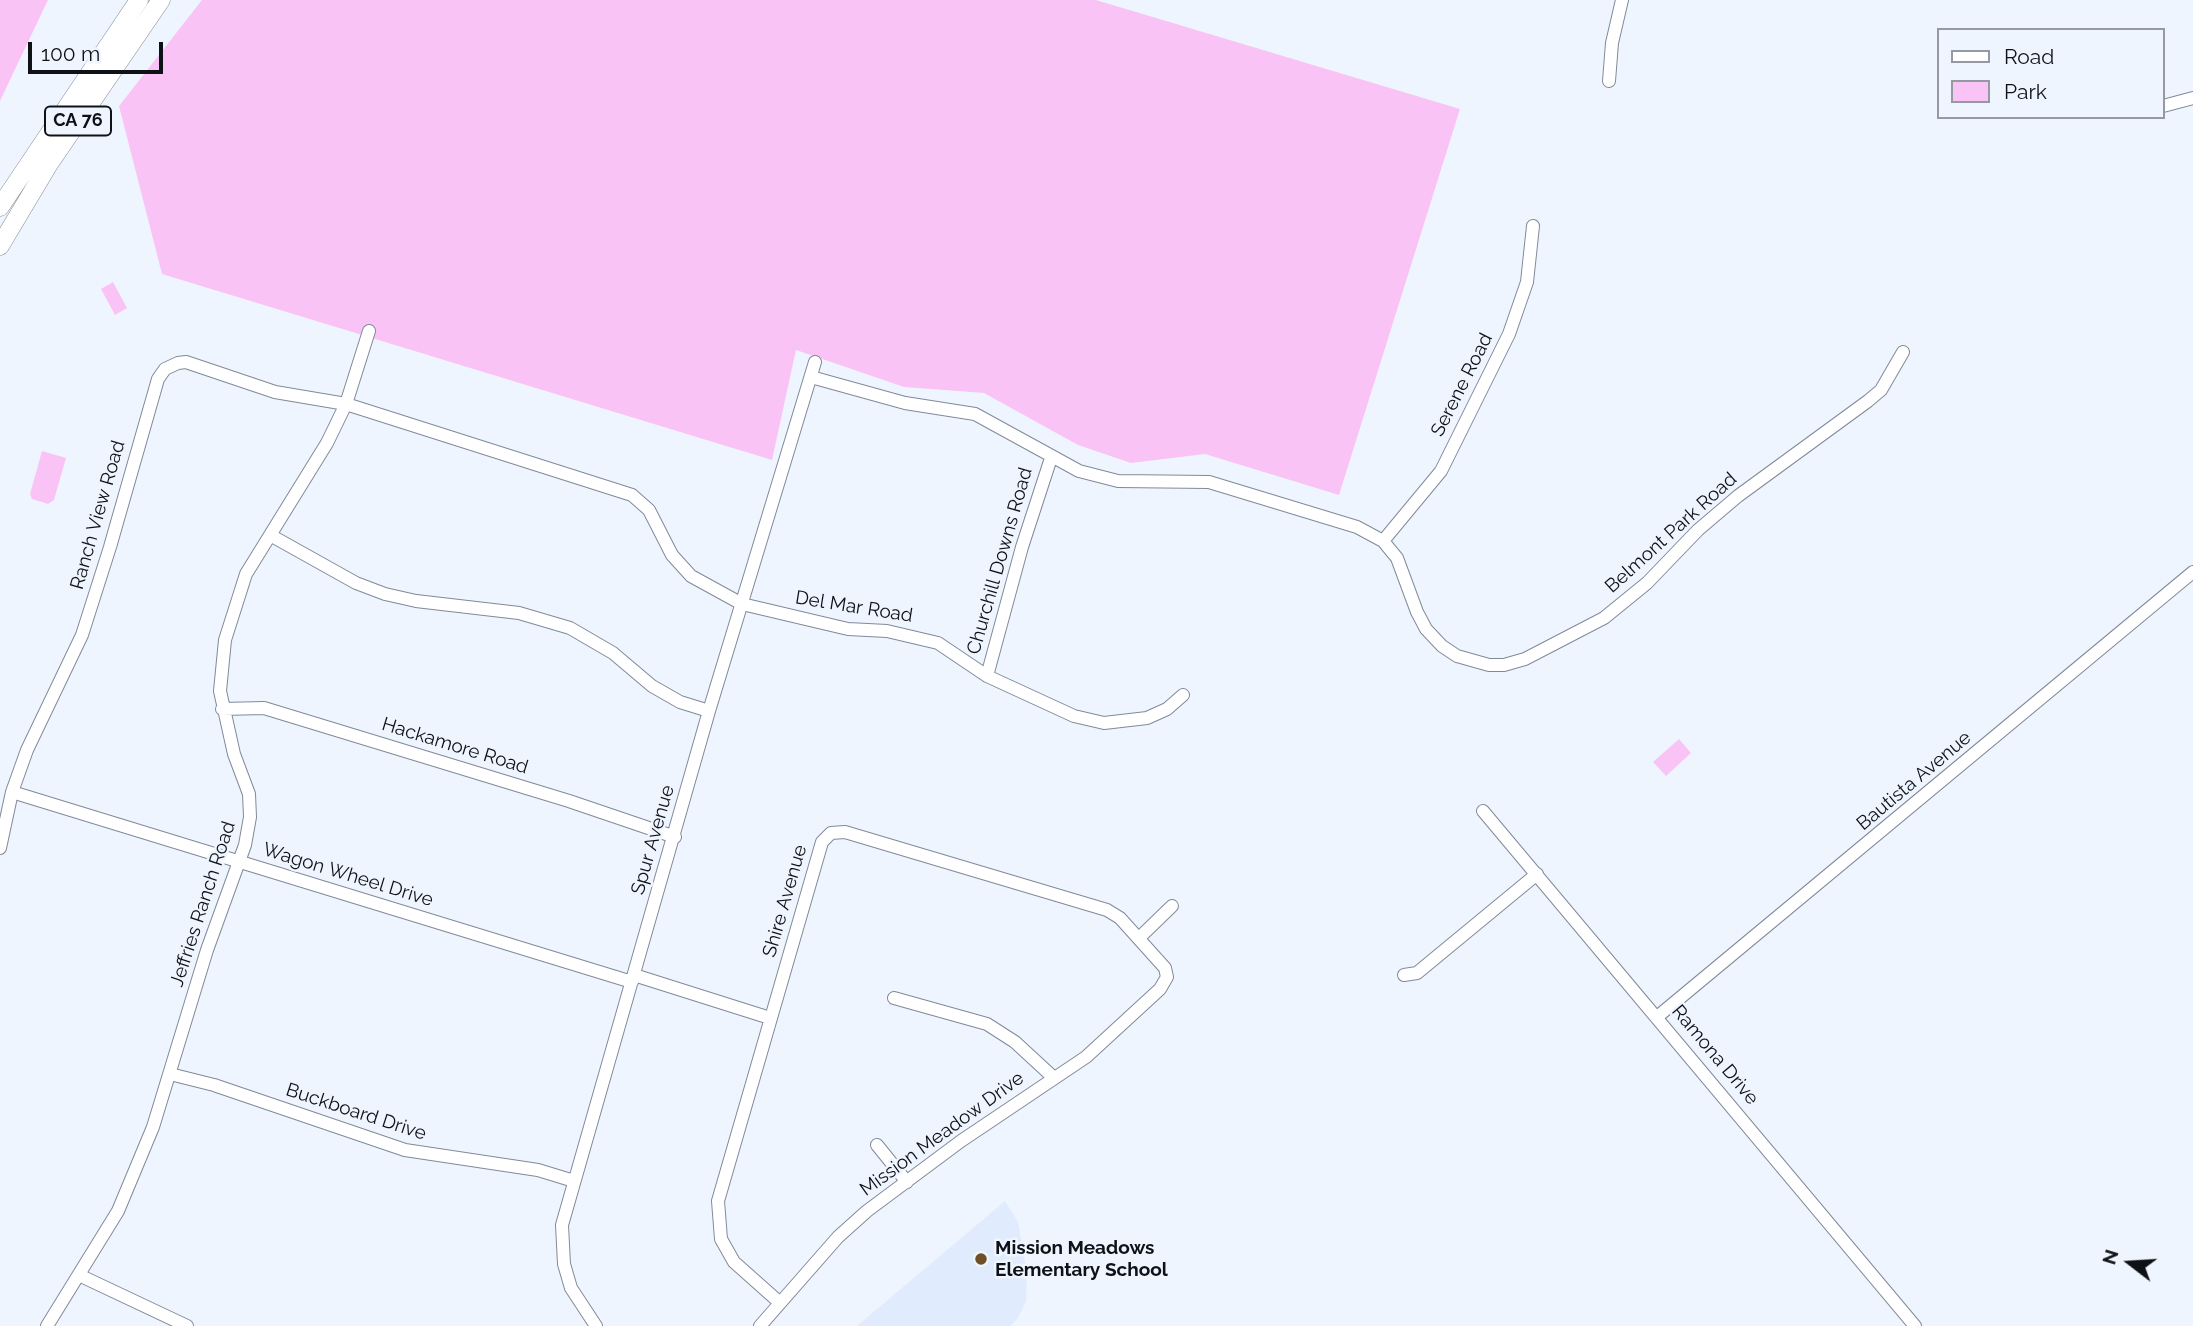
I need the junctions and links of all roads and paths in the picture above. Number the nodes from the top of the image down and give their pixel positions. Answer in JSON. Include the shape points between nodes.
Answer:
{"nodes":[{"id":1,"x":139,"y":0,"type":"edge"},
{"id":2,"x":161,"y":0,"type":"edge"},
{"id":3,"x":1622,"y":0,"type":"edge"},
{"id":4,"x":1609,"y":81,"type":"dead end"},
{"id":5,"x":2193,"y":98,"type":"edge"},
{"id":6,"x":2165,"y":105,"type":"edge"},
{"id":7,"x":0,"y":207,"type":"edge"},
{"id":8,"x":1533,"y":226,"type":"dead end"},
{"id":9,"x":0,"y":246,"type":"edge"},
{"id":10,"x":369,"y":331,"type":"dead end"},
{"id":11,"x":1903,"y":352,"type":"dead end"},
{"id":12,"x":815,"y":362,"type":"dead end"},
{"id":13,"x":811,"y":377,"type":"junction"},
{"id":14,"x":346,"y":404,"type":"junction"},
{"id":15,"x":1051,"y":458,"type":"junction"},
{"id":16,"x":270,"y":535,"type":"junction"},
{"id":17,"x":1383,"y":541,"type":"junction"},
{"id":18,"x":2193,"y":572,"type":"edge"},
{"id":19,"x":742,"y":604,"type":"junction"},
{"id":20,"x":987,"y":676,"type":"junction"},
{"id":21,"x":1183,"y":695,"type":"dead end"},
{"id":22,"x":222,"y":709,"type":"junction"},
{"id":23,"x":709,"y":711,"type":"junction"},
{"id":24,"x":12,"y":792,"type":"junction"},
{"id":25,"x":1483,"y":811,"type":"dead end"},
{"id":26,"x":674,"y":837,"type":"junction"},
{"id":27,"x":0,"y":848,"type":"edge"},
{"id":28,"x":238,"y":862,"type":"junction"},
{"id":29,"x":1537,"y":874,"type":"junction"},
{"id":30,"x":1172,"y":906,"type":"dead end"},
{"id":31,"x":1140,"y":937,"type":"junction"},
{"id":32,"x":1404,"y":975,"type":"dead end"},
{"id":33,"x":633,"y":978,"type":"junction"},
{"id":34,"x":1160,"y":989,"type":"joint"},
{"id":35,"x":894,"y":998,"type":"dead end"},
{"id":36,"x":1657,"y":1017,"type":"junction"},
{"id":37,"x":770,"y":1018,"type":"junction"},
{"id":38,"x":170,"y":1074,"type":"junction"},
{"id":39,"x":1054,"y":1078,"type":"junction"},
{"id":40,"x":877,"y":1145,"type":"dead end"},
{"id":41,"x":574,"y":1181,"type":"junction"},
{"id":42,"x":907,"y":1182,"type":"junction"},
{"id":43,"x":81,"y":1276,"type":"junction"},
{"id":44,"x":779,"y":1302,"type":"junction"},
{"id":45,"x":47,"y":1326,"type":"edge"},
{"id":46,"x":187,"y":1326,"type":"edge"},
{"id":47,"x":596,"y":1326,"type":"edge"},
{"id":48,"x":760,"y":1326,"type":"edge"},
{"id":49,"x":1915,"y":1326,"type":"edge"}],
"edges":[{"from":1,"to":7,"type":"highway","number":"CA 76"},
{"from":2,"to":9,"type":"highway","number":"CA 76","via":[[49,164]]},
{"from":3,"to":4,"type":"street"},
{"from":5,"to":6,"type":"street"},
{"from":8,"to":17,"type":"street","name":"Serene Road","via":[[1527,282],[1509,334],[1441,471]]},
{"from":10,"to":14,"type":"street","name":"Jeffries Ranch Road"},
{"from":11,"to":17,"type":"street","name":"Belmont Park Road","via":[[1881,390],[1738,496],[1604,618],[1525,659],[1489,665],[1441,646],[1426,629],[1397,558]]},
{"from":12,"to":13,"type":"street","name":"Spur Avenue"},
{"from":13,"to":15,"type":"street","via":[[905,403],[975,414],[1008,429]]},
{"from":13,"to":19,"type":"street","name":"Spur Avenue"},
{"from":14,"to":16,"type":"street","name":"Jeffries Ranch Road"},
{"from":14,"to":19,"type":"street","name":"Del Mar Road","via":[[632,495],[649,510],[672,555],[691,576]]},
{"from":14,"to":24,"type":"street","name":"Ranch View Road","via":[[275,392],[186,362],[165,369],[158,379],[82,635]]},
{"from":15,"to":17,"type":"street","via":[[1118,481],[1209,482],[1357,527]]},
{"from":15,"to":20,"type":"street","name":"Churchill Downs Road"},
{"from":16,"to":22,"type":"street","name":"Jeffries Ranch Road","via":[[246,574],[225,640]]},
{"from":16,"to":23,"type":"street","via":[[385,594],[519,613],[569,628],[613,653],[652,686]]},
{"from":18,"to":36,"type":"street","name":"Bautista Avenue"},
{"from":19,"to":20,"type":"street","name":"Del Mar Road","via":[[848,629],[920,637],[938,643]]},
{"from":19,"to":23,"type":"street","name":"Spur Avenue"},
{"from":20,"to":21,"type":"street","name":"Del Mar Road","via":[[1074,716],[1104,723],[1147,718]]},
{"from":22,"to":26,"type":"street","name":"Hackamore Road","via":[[264,708]]},
{"from":22,"to":28,"type":"street","name":"Jeffries Ranch Road","via":[[249,794],[250,817]]},
{"from":23,"to":26,"type":"street","name":"Spur Avenue"},
{"from":24,"to":27,"type":"street","name":"Ranch View Road"},
{"from":24,"to":28,"type":"street","name":"Wagon Wheel Drive"},
{"from":25,"to":29,"type":"street","name":"Ramona Drive"},
{"from":26,"to":33,"type":"street","name":"Spur Avenue"},
{"from":28,"to":33,"type":"street","name":"Wagon Wheel Drive"},
{"from":28,"to":38,"type":"street","name":"Jeffries Ranch Road"},
{"from":29,"to":32,"type":"street","via":[[1417,973]]},
{"from":29,"to":36,"type":"street","name":"Ramona Drive"},
{"from":30,"to":31,"type":"street"},
{"from":31,"to":34,"type":"street","name":"Shire Avenue","via":[[1166,968]]},
{"from":31,"to":37,"type":"street","name":"Shire Avenue","via":[[1107,910],[845,832],[831,833],[822,842]]},
{"from":33,"to":37,"type":"street","name":"Wagon Wheel Drive"},
{"from":33,"to":41,"type":"street","name":"Spur Avenue"},
{"from":34,"to":39,"type":"street","name":"Mission Meadow Drive","via":[[1086,1056]]},
{"from":35,"to":39,"type":"street","via":[[987,1024],[1015,1042]]},
{"from":36,"to":49,"type":"street","name":"Ramona Drive"},
{"from":37,"to":44,"type":"street","name":"Shire Avenue","via":[[717,1214],[721,1240],[734,1262]]},
{"from":38,"to":41,"type":"street","name":"Buckboard Drive","via":[[405,1150],[538,1170]]},
{"from":38,"to":43,"type":"street","name":"Jeffries Ranch Road","via":[[118,1211]]},
{"from":39,"to":42,"type":"street","name":"Mission Meadow Drive"},
{"from":40,"to":42,"type":"street"},
{"from":41,"to":47,"type":"street","name":"Spur Avenue","via":[[562,1225],[564,1264],[571,1288]]},
{"from":42,"to":44,"type":"street","name":"Mission Meadow Drive","via":[[838,1237]]},
{"from":43,"to":45,"type":"street","name":"Jeffries Ranch Road"},
{"from":43,"to":46,"type":"street"},
{"from":44,"to":48,"type":"street","name":"Mission Meadow Drive"}]}
